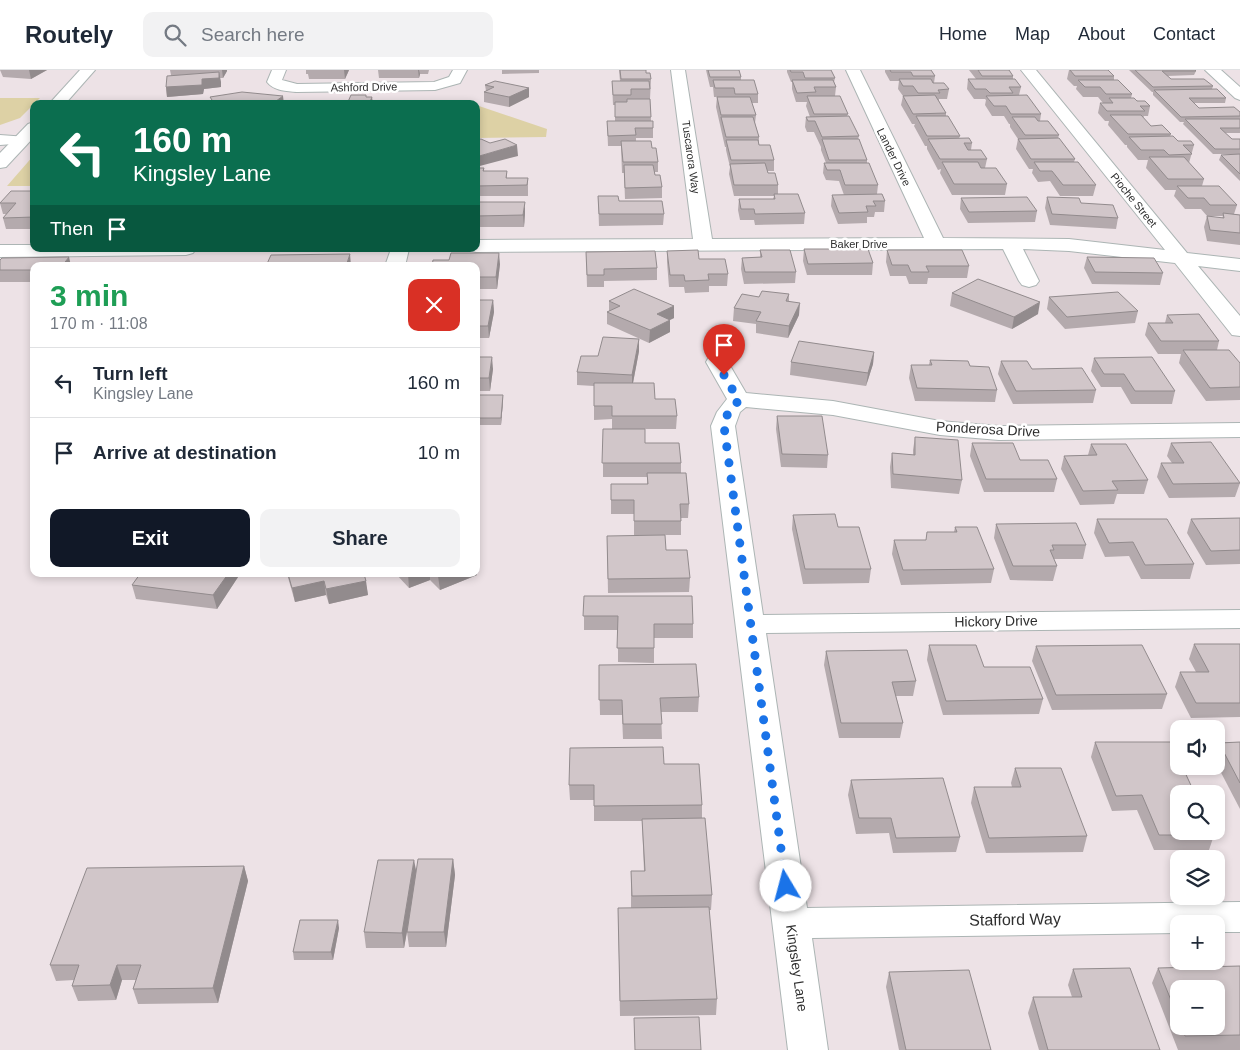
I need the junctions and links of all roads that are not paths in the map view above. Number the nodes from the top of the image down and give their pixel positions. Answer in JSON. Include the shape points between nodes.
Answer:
{"nodes":[{"id":1,"x":88,"y":70,"type":"edge"},
{"id":2,"x":279,"y":70,"type":"edge"},
{"id":3,"x":460,"y":70,"type":"edge"},
{"id":4,"x":678,"y":70,"type":"edge"},
{"id":5,"x":853,"y":70,"type":"edge"},
{"id":6,"x":1028,"y":70,"type":"edge"},
{"id":7,"x":1212,"y":70,"type":"edge"},
{"id":8,"x":1240,"y":94,"type":"edge"},
{"id":9,"x":60,"y":100,"type":"edge"},
{"id":10,"x":30,"y":131,"type":"edge"},
{"id":11,"x":0,"y":140,"type":"edge"},
{"id":12,"x":21,"y":140,"type":"junction"},
{"id":13,"x":0,"y":163,"type":"edge"},
{"id":14,"x":936,"y":243,"type":"junction"},
{"id":15,"x":1010,"y":243,"type":"junction"},
{"id":16,"x":703,"y":245,"type":"junction"},
{"id":17,"x":480,"y":246,"type":"edge"},
{"id":18,"x":0,"y":251,"type":"edge"},
{"id":19,"x":30,"y":251,"type":"edge"},
{"id":20,"x":1182,"y":258,"type":"junction"},
{"id":21,"x":1240,"y":265,"type":"edge"},
{"id":22,"x":1029,"y":282,"type":"dead end"},
{"id":23,"x":1240,"y":330,"type":"edge"},
{"id":24,"x":717,"y":362,"type":"dead end"},
{"id":25,"x":739,"y":401,"type":"junction"},
{"id":26,"x":1240,"y":430,"type":"edge"},
{"id":27,"x":1240,"y":619,"type":"edge"},
{"id":28,"x":751,"y":624,"type":"junction"},
{"id":29,"x":1240,"y":916,"type":"edge"},
{"id":30,"x":791,"y":923,"type":"junction"},
{"id":31,"x":808,"y":1050,"type":"edge"}],
"edges":[{"from":1,"to":9,"type":"street"},
{"from":2,"to":3,"type":"street","name":"Ashford Drive","via":[[274,82],[297,88],[426,86],[455,80]]},
{"from":4,"to":16,"type":"street","name":"Tuscarora Way"},
{"from":5,"to":14,"type":"street","name":"Lander Drive"},
{"from":6,"to":20,"type":"street","name":"Pioche Street"},
{"from":7,"to":8,"type":"street"},
{"from":10,"to":12,"type":"street"},
{"from":11,"to":12,"type":"street"},
{"from":12,"to":13,"type":"street"},
{"from":14,"to":15,"type":"street","name":"Baker Drive"},
{"from":14,"to":16,"type":"street","name":"Baker Drive"},
{"from":15,"to":20,"type":"street","name":"Baker Drive","via":[[1068,245]]},
{"from":15,"to":22,"type":"street"},
{"from":16,"to":17,"type":"street","name":"Baker Drive"},
{"from":18,"to":19,"type":"street"},
{"from":20,"to":21,"type":"street","name":"Baker Drive"},
{"from":20,"to":23,"type":"street","name":"Pioche Street"},
{"from":24,"to":25,"type":"street"},
{"from":25,"to":26,"type":"street","name":"Ponderosa Drive","via":[[833,408],[940,428],[999,433]]},
{"from":25,"to":28,"type":"street","name":"Kingsley Lane","via":[[726,416],[724,426]]},
{"from":27,"to":28,"type":"street","name":"Hickory Drive"},
{"from":28,"to":30,"type":"street","name":"Kingsley Lane"},
{"from":29,"to":30,"type":"street","name":"Stafford Way"},
{"from":30,"to":31,"type":"street","name":"Kingsley Lane"}]}
